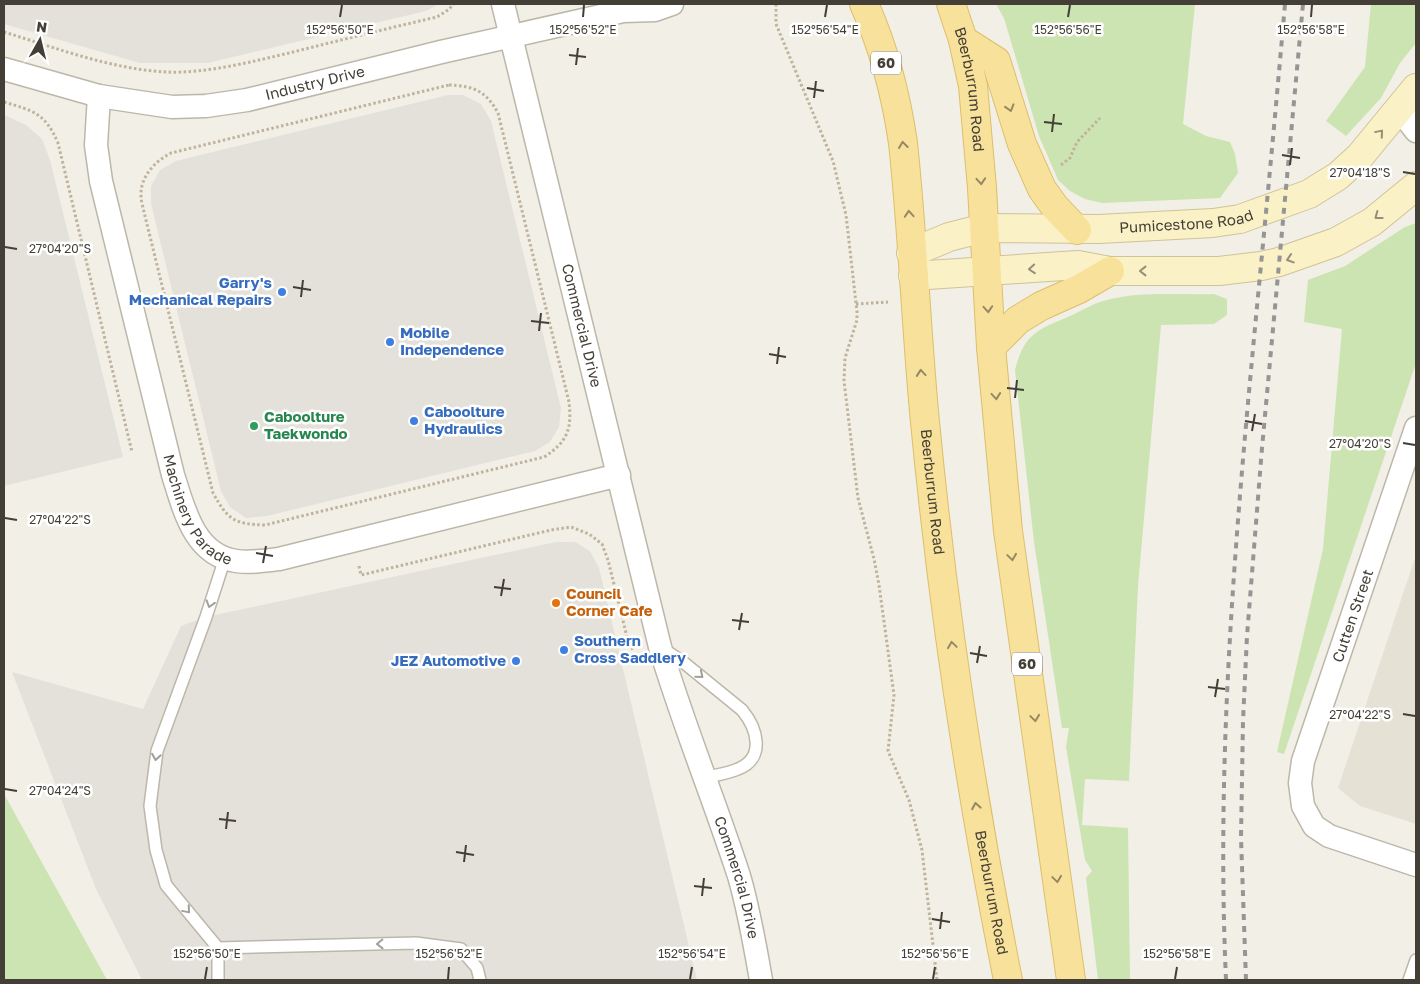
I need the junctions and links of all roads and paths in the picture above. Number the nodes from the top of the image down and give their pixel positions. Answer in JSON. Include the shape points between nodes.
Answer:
{"nodes":[{"id":1,"x":454,"y":4,"type":"edge"},
{"id":2,"x":503,"y":4,"type":"edge"},
{"id":3,"x":672,"y":4,"type":"edge"},
{"id":4,"x":776,"y":4,"type":"edge"},
{"id":5,"x":843,"y":4,"type":"edge"},
{"id":6,"x":951,"y":4,"type":"edge"},
{"id":7,"x":627,"y":7,"type":"edge"},
{"id":8,"x":866,"y":8,"type":"edge"},
{"id":9,"x":4,"y":32,"type":"edge"},
{"id":10,"x":512,"y":36,"type":"junction"},
{"id":11,"x":964,"y":40,"type":"junction"},
{"id":12,"x":4,"y":69,"type":"edge"},
{"id":13,"x":99,"y":96,"type":"junction"},
{"id":14,"x":1411,"y":98,"type":"edge"},
{"id":15,"x":4,"y":102,"type":"edge"},
{"id":16,"x":1100,"y":118,"type":"dead end"},
{"id":17,"x":1416,"y":131,"type":"edge"},
{"id":18,"x":1057,"y":167,"type":"dead end"},
{"id":19,"x":1416,"y":186,"type":"edge"},
{"id":20,"x":984,"y":228,"type":"junction"},
{"id":21,"x":1077,"y":230,"type":"junction"},
{"id":22,"x":912,"y":264,"type":"junction"},
{"id":23,"x":986,"y":271,"type":"junction"},
{"id":24,"x":1110,"y":271,"type":"junction"},
{"id":25,"x":892,"y":302,"type":"dead end"},
{"id":26,"x":856,"y":304,"type":"junction"},
{"id":27,"x":991,"y":347,"type":"junction"},
{"id":28,"x":1416,"y":428,"type":"edge"},
{"id":29,"x":132,"y":452,"type":"dead end"},
{"id":30,"x":619,"y":475,"type":"junction"},
{"id":31,"x":265,"y":525,"type":"joint"},
{"id":32,"x":352,"y":541,"type":"junction"},
{"id":33,"x":225,"y":558,"type":"junction"},
{"id":34,"x":660,"y":644,"type":"junction"},
{"id":35,"x":704,"y":778,"type":"junction"},
{"id":36,"x":1416,"y":865,"type":"edge"},
{"id":37,"x":218,"y":948,"type":"junction"},
{"id":38,"x":1416,"y":960,"type":"edge"},
{"id":39,"x":218,"y":980,"type":"edge"},
{"id":40,"x":480,"y":980,"type":"edge"},
{"id":41,"x":761,"y":980,"type":"edge"},
{"id":42,"x":937,"y":980,"type":"edge"},
{"id":43,"x":1008,"y":980,"type":"edge"},
{"id":44,"x":1071,"y":980,"type":"edge"},
{"id":45,"x":1409,"y":980,"type":"edge"}],
"edges":[{"from":1,"to":9,"type":"path","via":[[436,16],[254,61],[168,72],[118,65]]},
{"from":2,"to":10,"type":"street","name":"Commercial Drive"},
{"from":3,"to":7,"type":"street","name":"Industry Drive","via":[[656,10]]},
{"from":4,"to":26,"type":"path","via":[[776,24],[822,131],[835,170],[846,214]]},
{"from":5,"to":8,"type":"main road"},
{"from":6,"to":11,"type":"main road","name":"Beerburrum Road","number":"60"},
{"from":7,"to":10,"type":"street","name":"Industry Drive"},
{"from":22,"to":8,"type":"main road","name":"Beerburrum Road","number":"60","one_way":true,"via":[[899,115],[881,47]]},
{"from":10,"to":13,"type":"street","name":"Industry Drive","via":[[247,100],[214,105],[172,107]]},
{"from":10,"to":30,"type":"street","name":"Commercial Drive"},
{"from":11,"to":20,"type":"main road","name":"Beerburrum Road","number":"60","one_way":true,"via":[[973,86]]},
{"from":11,"to":21,"type":"main road","one_way":true,"via":[[996,62],[1022,144],[1042,189]]},
{"from":12,"to":13,"type":"street","name":"Industry Drive"},
{"from":13,"to":33,"type":"street","name":"Machinery Parade","via":[[96,145],[101,181],[173,475],[194,532],[203,544]]},
{"from":14,"to":17,"type":"street"},
{"from":21,"to":14,"type":"main road","name":"Pumicestone Road","one_way":true,"via":[[1224,222],[1309,194],[1338,176],[1360,156]]},
{"from":15,"to":29,"type":"path","via":[[31,110],[42,118],[51,127],[58,143]]},
{"from":16,"to":18,"type":"path","via":[[1077,142],[1070,158]]},
{"from":19,"to":24,"type":"main road","one_way":true,"via":[[1372,222],[1336,242],[1279,262],[1219,271]]},
{"from":20,"to":21,"type":"main road","name":"Pumicestone Road"},
{"from":20,"to":22,"type":"main road","name":"Pumicestone Road","via":[[949,237]]},
{"from":20,"to":23,"type":"main road","name":"Beerburrum Road","number":"60"},
{"from":22,"to":23,"type":"main road"},
{"from":43,"to":22,"type":"main road","name":"Beerburrum Road","number":"60","one_way":true,"via":[[970,777],[941,569]]},
{"from":24,"to":23,"type":"main road","one_way":true,"via":[[1078,265]]},
{"from":23,"to":27,"type":"main road","name":"Beerburrum Road","number":"60","one_way":true},
{"from":24,"to":27,"type":"main road","via":[[1018,320]]},
{"from":25,"to":26,"type":"path"},
{"from":26,"to":42,"type":"path","via":[[844,381],[858,498],[880,585],[894,695],[888,751],[909,800],[922,850]]},
{"from":27,"to":44,"type":"main road","name":"Beerburrum Road","number":"60","one_way":true,"via":[[1008,531]]},
{"from":28,"to":36,"type":"street","name":"Cutten Street","via":[[1303,761],[1300,783],[1303,806],[1314,826],[1329,836]]},
{"from":30,"to":32,"type":"street","name":"Machinery Parade"},
{"from":30,"to":34,"type":"street","name":"Commercial Drive"},
{"from":31,"to":31,"type":"path","via":[[544,457],[555,450],[566,436],[571,420],[568,402],[498,114],[492,102],[477,90],[449,85],[171,154],[159,159],[143,180],[144,212],[213,493],[234,520]]},
{"from":32,"to":33,"type":"street","name":"Machinery Parade","via":[[279,559],[255,562]]},
{"from":32,"to":34,"type":"path","via":[[361,575],[571,527],[589,534],[602,544],[630,649]]},
{"from":33,"to":37,"type":"lane","one_way":true,"via":[[157,751],[150,806],[156,850],[166,885]]},
{"from":34,"to":35,"type":"street","name":"Commercial Drive"},
{"from":34,"to":35,"type":"lane","one_way":true,"via":[[742,710],[755,729],[756,752],[750,761],[739,769]]},
{"from":35,"to":41,"type":"street","name":"Commercial Drive","via":[[739,877]]},
{"from":37,"to":39,"type":"lane"},
{"from":40,"to":37,"type":"lane","one_way":true,"via":[[477,968],[461,949],[425,944]]},
{"from":38,"to":45,"type":"lane"}]}
